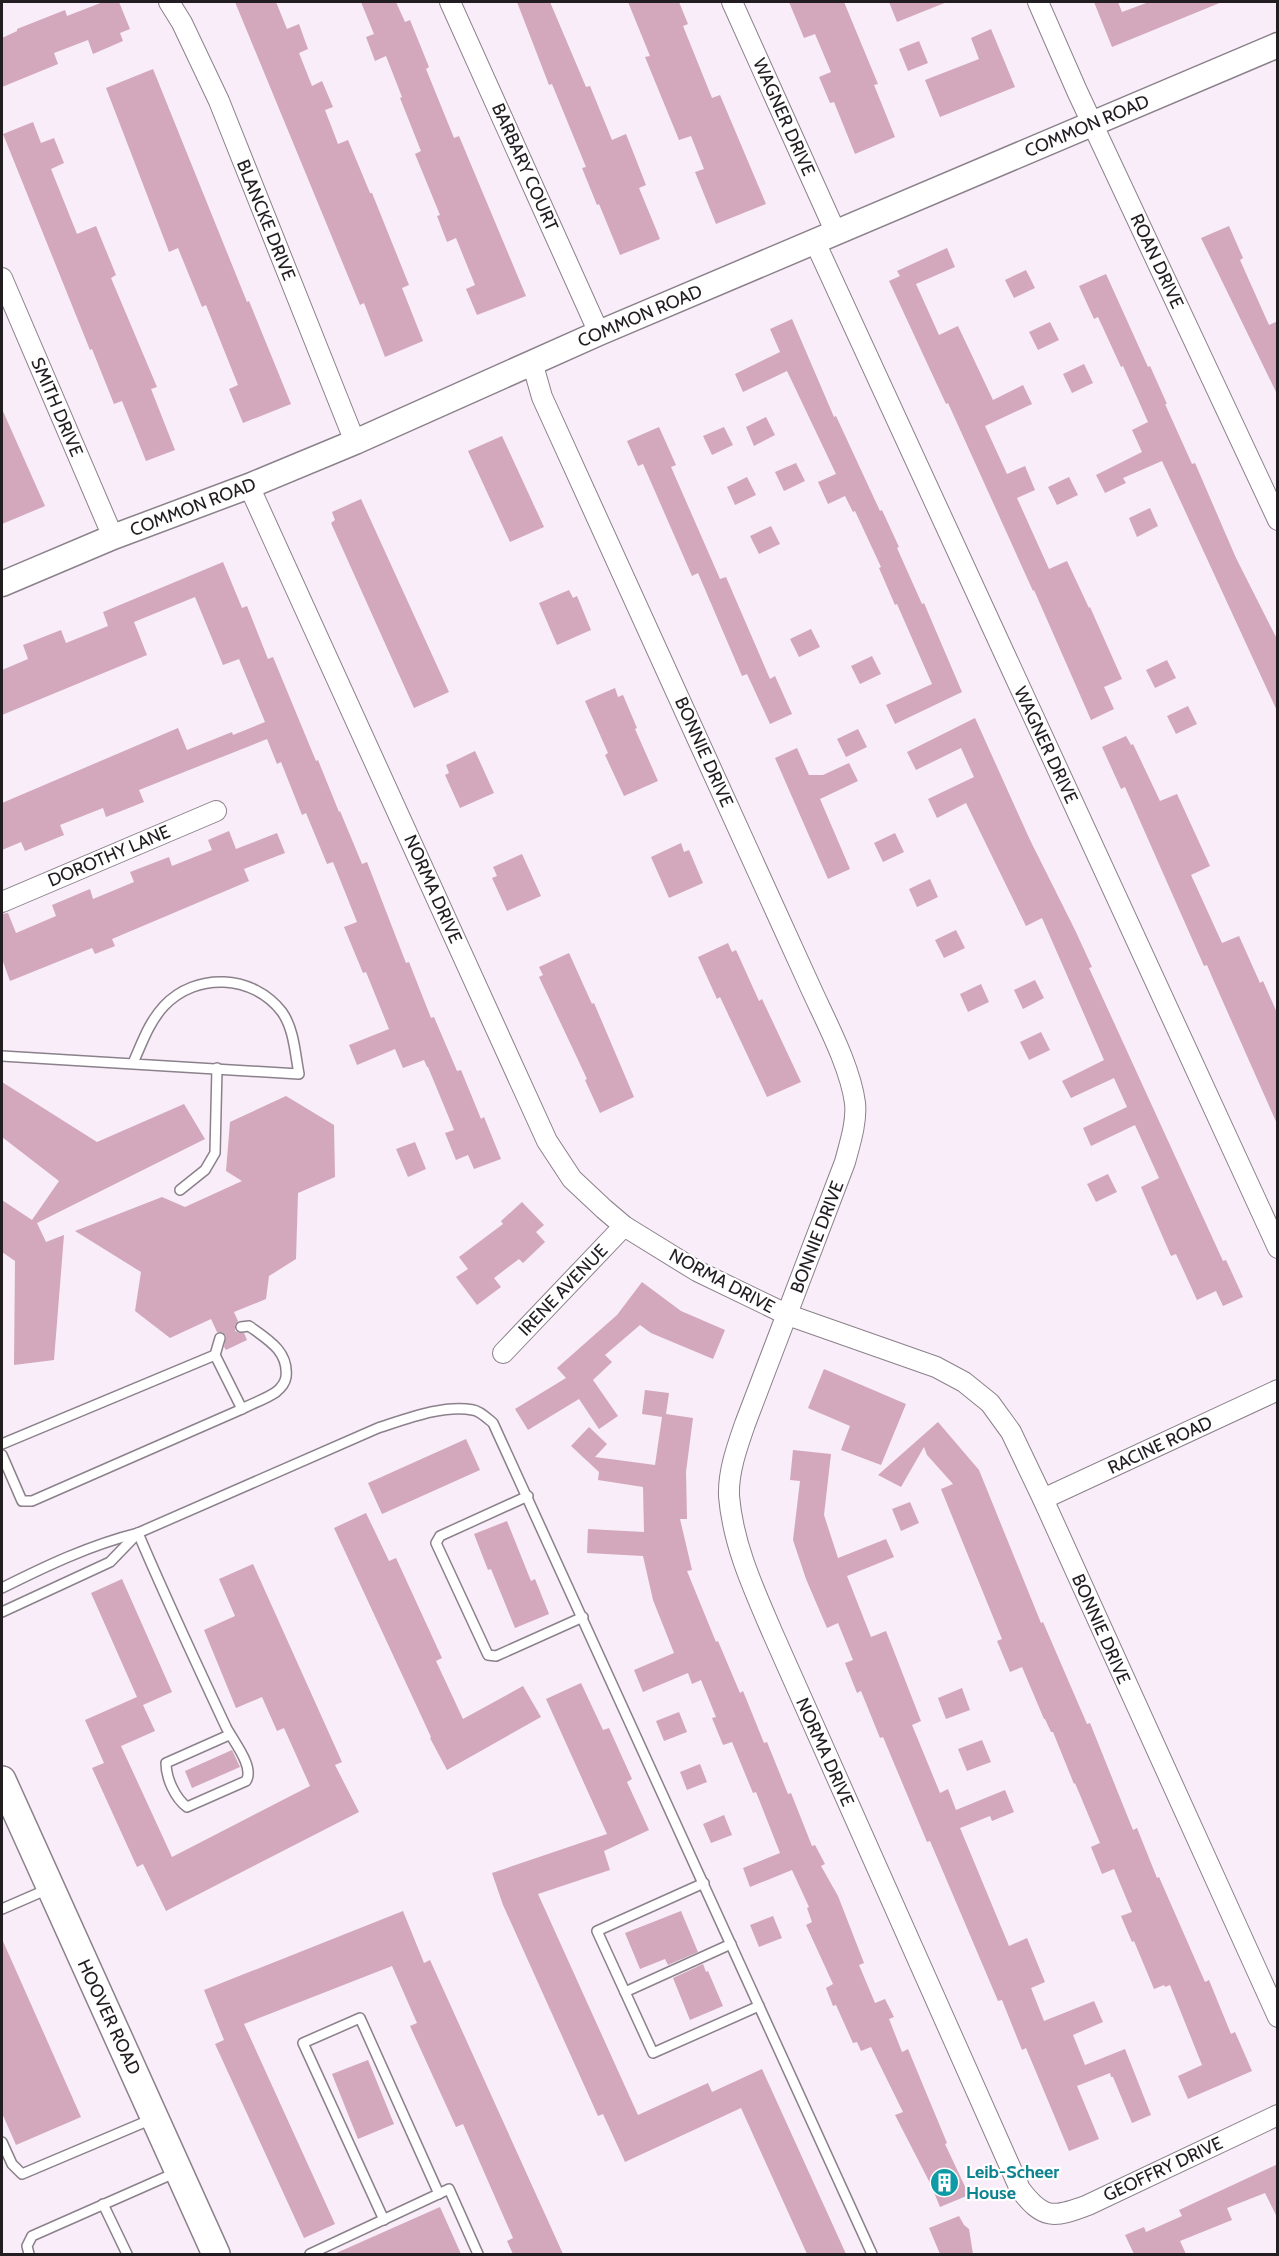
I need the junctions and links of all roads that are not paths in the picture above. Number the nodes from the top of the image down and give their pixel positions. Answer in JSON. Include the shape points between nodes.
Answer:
{"nodes":[{"id":1,"x":169,"y":2,"type":"edge"},
{"id":2,"x":450,"y":2,"type":"edge"},
{"id":3,"x":732,"y":2,"type":"edge"},
{"id":4,"x":1038,"y":2,"type":"edge"},
{"id":5,"x":1278,"y":45,"type":"edge"},
{"id":6,"x":1093,"y":124,"type":"junction"},
{"id":7,"x":825,"y":237,"type":"junction"},
{"id":8,"x":2,"y":278,"type":"edge"},
{"id":9,"x":599,"y":333,"type":"junction"},
{"id":10,"x":532,"y":362,"type":"junction"},
{"id":11,"x":355,"y":442,"type":"junction"},
{"id":12,"x":249,"y":486,"type":"junction"},
{"id":13,"x":1278,"y":520,"type":"edge"},
{"id":14,"x":113,"y":537,"type":"junction"},
{"id":15,"x":2,"y":584,"type":"edge"},
{"id":16,"x":216,"y":811,"type":"dead end"},
{"id":17,"x":2,"y":902,"type":"edge"},
{"id":18,"x":2,"y":1056,"type":"edge"},
{"id":19,"x":133,"y":1063,"type":"junction"},
{"id":20,"x":217,"y":1068,"type":"junction"},
{"id":21,"x":180,"y":1190,"type":"dead end"},
{"id":22,"x":624,"y":1226,"type":"junction"},
{"id":23,"x":1278,"y":1248,"type":"edge"},
{"id":24,"x":788,"y":1315,"type":"junction"},
{"id":25,"x":241,"y":1327,"type":"dead end"},
{"id":26,"x":220,"y":1338,"type":"dead end"},
{"id":27,"x":502,"y":1353,"type":"dead end"},
{"id":28,"x":214,"y":1355,"type":"junction"},
{"id":29,"x":1278,"y":1390,"type":"edge"},
{"id":30,"x":242,"y":1409,"type":"junction"},
{"id":31,"x":2,"y":1444,"type":"edge"},
{"id":32,"x":2,"y":1455,"type":"edge"},
{"id":33,"x":528,"y":1496,"type":"junction"},
{"id":34,"x":1043,"y":1499,"type":"junction"},
{"id":35,"x":138,"y":1533,"type":"junction"},
{"id":36,"x":2,"y":1588,"type":"edge"},
{"id":37,"x":2,"y":1612,"type":"edge"},
{"id":38,"x":583,"y":1617,"type":"junction"},
{"id":39,"x":229,"y":1735,"type":"junction"},
{"id":40,"x":2,"y":1780,"type":"edge"},
{"id":41,"x":704,"y":1883,"type":"junction"},
{"id":42,"x":50,"y":1888,"type":"junction"},
{"id":43,"x":2,"y":1909,"type":"edge"},
{"id":44,"x":731,"y":1944,"type":"junction"},
{"id":45,"x":625,"y":1992,"type":"junction"},
{"id":46,"x":759,"y":2006,"type":"junction"},
{"id":47,"x":1278,"y":2017,"type":"edge"},
{"id":48,"x":1278,"y":2115,"type":"edge"},
{"id":49,"x":156,"y":2118,"type":"junction"},
{"id":50,"x":2,"y":2142,"type":"edge"},
{"id":51,"x":179,"y":2171,"type":"junction"},
{"id":52,"x":439,"y":2194,"type":"junction"},
{"id":53,"x":103,"y":2204,"type":"junction"},
{"id":54,"x":1046,"y":2214,"type":"joint"},
{"id":55,"x":384,"y":2220,"type":"junction"},
{"id":56,"x":323,"y":2252,"type":"edge"},
{"id":57,"x":29,"y":2254,"type":"edge"},
{"id":58,"x":127,"y":2254,"type":"edge"},
{"id":59,"x":215,"y":2254,"type":"edge"},
{"id":60,"x":310,"y":2254,"type":"edge"},
{"id":61,"x":478,"y":2254,"type":"edge"},
{"id":62,"x":872,"y":2254,"type":"edge"}],
"edges":[{"from":1,"to":11,"type":"street","name":"BLANCKE DRIVE","via":[[219,101]]},
{"from":2,"to":9,"type":"street","name":"BARBARY COURT"},
{"from":3,"to":7,"type":"street","name":"WAGNER DRIVE"},
{"from":4,"to":6,"type":"street","name":"ROAN DRIVE"},
{"from":5,"to":6,"type":"street","name":"COMMON ROAD"},
{"from":6,"to":7,"type":"street","name":"COMMON ROAD"},
{"from":6,"to":13,"type":"street","name":"ROAN DRIVE"},
{"from":7,"to":9,"type":"street","name":"COMMON ROAD"},
{"from":7,"to":23,"type":"street","name":"WAGNER DRIVE"},
{"from":8,"to":14,"type":"street","name":"SMITH DRIVE"},
{"from":9,"to":10,"type":"street","name":"COMMON ROAD"},
{"from":10,"to":11,"type":"street","name":"COMMON ROAD"},
{"from":10,"to":24,"type":"street","name":"BONNIE DRIVE","via":[[542,397],[849,1076],[855,1104],[853,1132]]},
{"from":11,"to":12,"type":"street","name":"COMMON ROAD"},
{"from":12,"to":14,"type":"street","name":"COMMON ROAD"},
{"from":12,"to":22,"type":"street","name":"NORMA DRIVE","via":[[547,1141],[572,1179]]},
{"from":14,"to":15,"type":"street","name":"COMMON ROAD"},
{"from":16,"to":17,"type":"street","name":"DOROTHY LANE"},
{"from":18,"to":19,"type":"lane"},
{"from":19,"to":20,"type":"lane"},
{"from":19,"to":20,"type":"lane","via":[[153,1019],[192,985],[243,984],[260,992],[281,1012],[291,1029],[299,1074]]},
{"from":20,"to":21,"type":"lane","via":[[215,1153],[205,1170]]},
{"from":22,"to":24,"type":"street","name":"NORMA DRIVE","via":[[697,1271]]},
{"from":22,"to":27,"type":"street","name":"IRENE AVENUE"},
{"from":24,"to":34,"type":"street","name":"BONNIE DRIVE","via":[[936,1367],[964,1382],[990,1403],[1011,1432]]},
{"from":24,"to":54,"type":"street","name":"NORMA DRIVE","via":[[745,1424],[731,1473],[729,1495],[740,1551],[1020,2189]]},
{"from":25,"to":30,"type":"lane","via":[[249,1326],[278,1347],[286,1371],[285,1382],[277,1392]]},
{"from":26,"to":28,"type":"lane"},
{"from":28,"to":30,"type":"lane"},
{"from":28,"to":31,"type":"lane"},
{"from":29,"to":34,"type":"street","name":"RACINE ROAD"},
{"from":30,"to":32,"type":"lane","via":[[32,1501],[22,1501]]},
{"from":33,"to":35,"type":"lane","via":[[493,1422],[475,1410],[452,1409],[415,1415],[378,1428]]},
{"from":33,"to":38,"type":"lane"},
{"from":33,"to":38,"type":"lane","via":[[440,1536],[436,1543],[488,1655],[496,1656]]},
{"from":34,"to":47,"type":"street","name":"BONNIE DRIVE"},
{"from":35,"to":36,"type":"lane","via":[[105,1541]]},
{"from":35,"to":37,"type":"lane","via":[[110,1562]]},
{"from":35,"to":39,"type":"lane"},
{"from":38,"to":41,"type":"lane"},
{"from":39,"to":39,"type":"lane","via":[[249,1768],[249,1776],[246,1781],[187,1807],[181,1803],[166,1772],[166,1763]]},
{"from":40,"to":42,"type":"main road","name":"HOOVER ROAD"},
{"from":41,"to":44,"type":"lane"},
{"from":41,"to":45,"type":"lane","via":[[597,1931]]},
{"from":42,"to":43,"type":"lane"},
{"from":42,"to":49,"type":"main road","name":"HOOVER ROAD"},
{"from":44,"to":45,"type":"lane"},
{"from":44,"to":46,"type":"lane"},
{"from":45,"to":46,"type":"lane","via":[[653,2053]]},
{"from":46,"to":62,"type":"lane"},
{"from":48,"to":54,"type":"street","name":"GEOFFRY DRIVE","via":[[1088,2205],[1064,2214]]},
{"from":49,"to":50,"type":"lane","via":[[22,2174],[12,2164]]},
{"from":49,"to":51,"type":"main road","name":"HOOVER ROAD"},
{"from":51,"to":53,"type":"lane"},
{"from":51,"to":59,"type":"main road","name":"HOOVER ROAD"},
{"from":52,"to":55,"type":"lane"},
{"from":52,"to":55,"type":"lane","via":[[360,2018],[303,2043]]},
{"from":52,"to":61,"type":"lane","via":[[449,2189]]},
{"from":53,"to":57,"type":"lane","via":[[32,2236],[27,2246]]},
{"from":53,"to":58,"type":"lane"},
{"from":55,"to":56,"type":"lane"},
{"from":56,"to":60,"type":"lane"}]}
